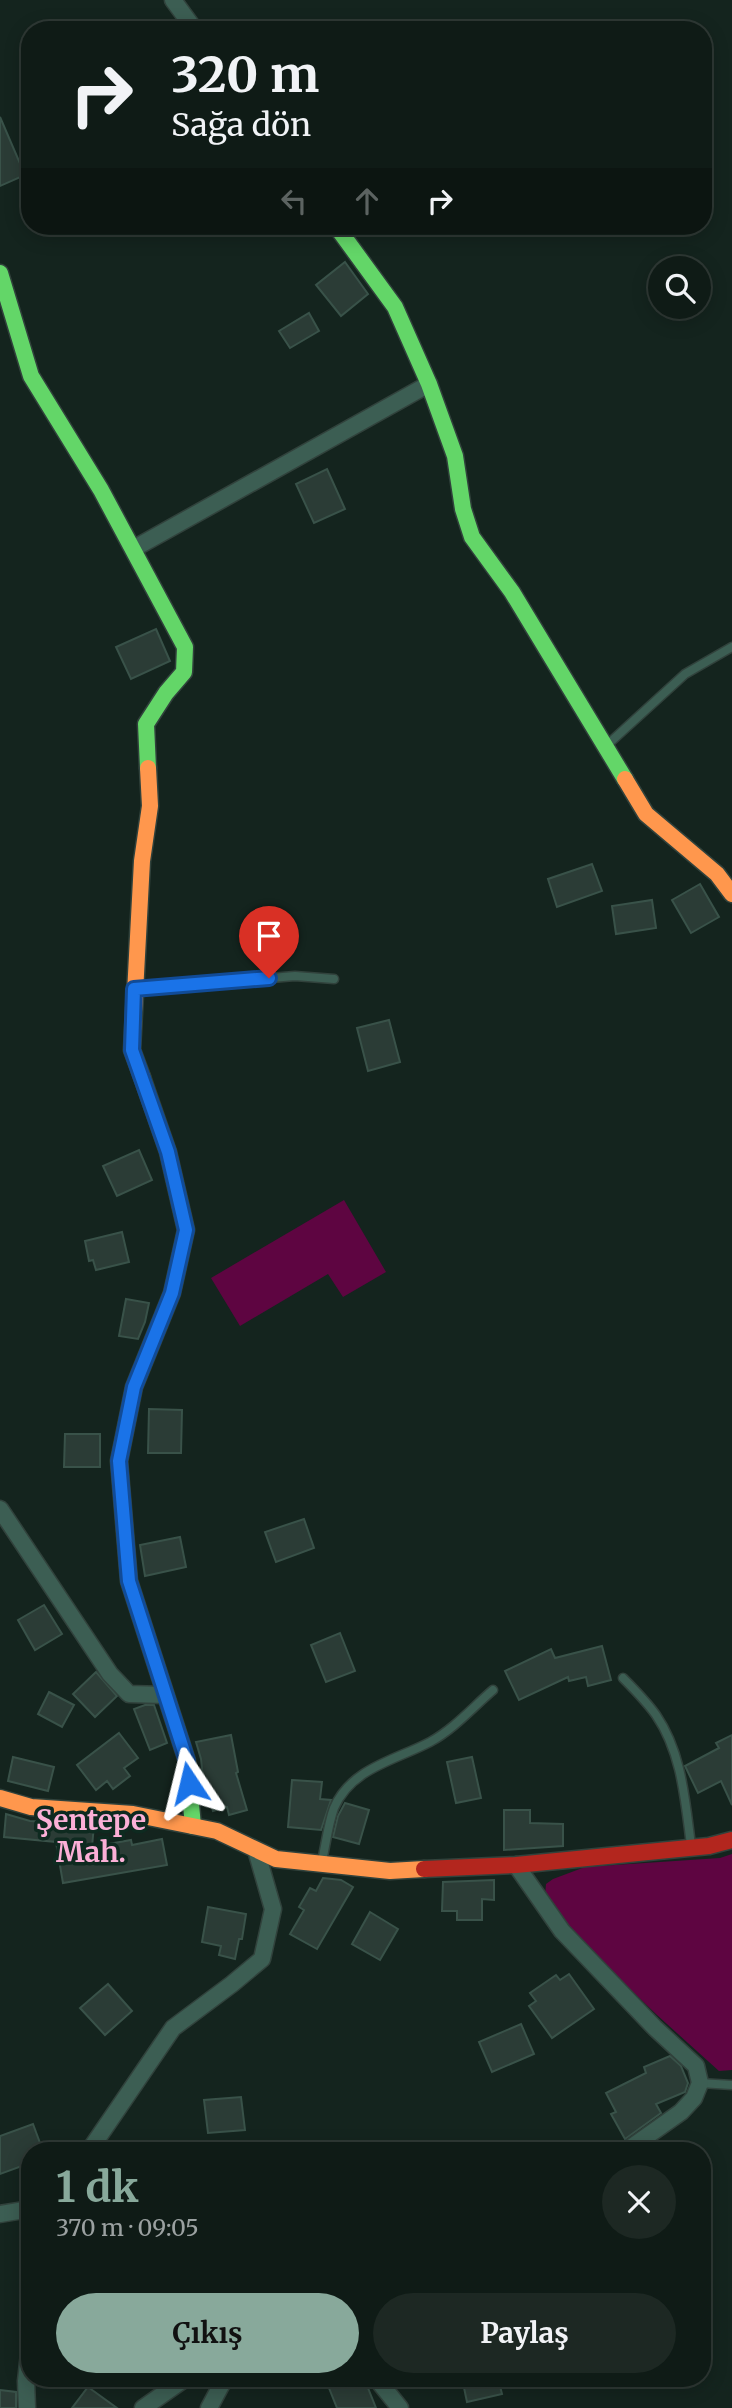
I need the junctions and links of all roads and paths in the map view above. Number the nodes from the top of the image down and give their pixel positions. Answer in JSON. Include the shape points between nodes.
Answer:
{"nodes":[{"id":1,"x":173,"y":0,"type":"edge"},
{"id":2,"x":188,"y":21,"type":"edge"},
{"id":3,"x":343,"y":235,"type":"edge"},
{"id":4,"x":0,"y":273,"type":"edge"},
{"id":5,"x":429,"y":384,"type":"junction"},
{"id":6,"x":133,"y":549,"type":"junction"},
{"id":7,"x":732,"y":647,"type":"edge"},
{"id":8,"x":606,"y":747,"type":"junction"},
{"id":9,"x":732,"y":894,"type":"edge"},
{"id":10,"x":334,"y":979,"type":"dead end"},
{"id":11,"x":134,"y":989,"type":"junction"},
{"id":12,"x":0,"y":1509,"type":"edge"},
{"id":13,"x":623,"y":1678,"type":"dead end"},
{"id":14,"x":493,"y":1690,"type":"dead end"},
{"id":15,"x":164,"y":1695,"type":"junction"},
{"id":16,"x":0,"y":1798,"type":"edge"},
{"id":17,"x":193,"y":1826,"type":"junction"},
{"id":18,"x":732,"y":1840,"type":"edge"},
{"id":19,"x":692,"y":1847,"type":"junction"},
{"id":20,"x":256,"y":1850,"type":"junction"},
{"id":21,"x":321,"y":1864,"type":"junction"},
{"id":22,"x":516,"y":1865,"type":"junction"},
{"id":23,"x":700,"y":2083,"type":"junction"},
{"id":24,"x":732,"y":2085,"type":"edge"},
{"id":25,"x":95,"y":2142,"type":"edge"},
{"id":26,"x":639,"y":2142,"type":"edge"},
{"id":27,"x":21,"y":2210,"type":"edge"},
{"id":28,"x":0,"y":2214,"type":"edge"},
{"id":29,"x":26,"y":2387,"type":"edge"},
{"id":30,"x":173,"y":2387,"type":"edge"},
{"id":31,"x":220,"y":2387,"type":"edge"},
{"id":32,"x":382,"y":2387,"type":"edge"},
{"id":33,"x":27,"y":2408,"type":"edge"},
{"id":34,"x":143,"y":2408,"type":"edge"},
{"id":35,"x":209,"y":2408,"type":"edge"},
{"id":36,"x":400,"y":2408,"type":"edge"}],
"edges":[{"from":1,"to":2,"type":"street"},
{"from":3,"to":5,"type":"street","via":[[395,307]]},
{"from":4,"to":6,"type":"street","via":[[31,376]]},
{"from":5,"to":6,"type":"street"},
{"from":5,"to":8,"type":"street","via":[[455,456],[472,537],[512,592]]},
{"from":6,"to":11,"type":"street","via":[[185,647],[184,672],[146,723],[150,806]]},
{"from":7,"to":8,"type":"lane","via":[[685,674]]},
{"from":8,"to":9,"type":"street","via":[[646,814],[718,874]]},
{"from":10,"to":11,"type":"lane","via":[[295,976]]},
{"from":11,"to":15,"type":"street","via":[[132,1050],[168,1152],[186,1230],[172,1293],[134,1387],[119,1461],[129,1581]]},
{"from":12,"to":15,"type":"street","via":[[110,1674],[129,1694]]},
{"from":13,"to":19,"type":"lane","via":[[648,1704],[671,1743]]},
{"from":14,"to":21,"type":"lane","via":[[446,1732],[369,1770],[348,1786],[333,1810]]},
{"from":15,"to":17,"type":"street","via":[[187,1761]]},
{"from":16,"to":17,"type":"street","via":[[31,1807],[133,1814]]},
{"from":17,"to":20,"type":"street","via":[[218,1831]]},
{"from":18,"to":19,"type":"street"},
{"from":19,"to":22,"type":"street"},
{"from":20,"to":21,"type":"street","via":[[276,1859]]},
{"from":20,"to":25,"type":"street","via":[[273,1909],[262,1959],[173,2028]]},
{"from":21,"to":22,"type":"street","via":[[390,1871]]},
{"from":22,"to":23,"type":"street","via":[[562,1931],[696,2066]]},
{"from":23,"to":24,"type":"lane"},
{"from":23,"to":26,"type":"street","via":[[681,2112]]},
{"from":27,"to":28,"type":"street"},
{"from":29,"to":33,"type":"street"},
{"from":30,"to":34,"type":"street"},
{"from":31,"to":35,"type":"street"},
{"from":32,"to":36,"type":"street"}]}
